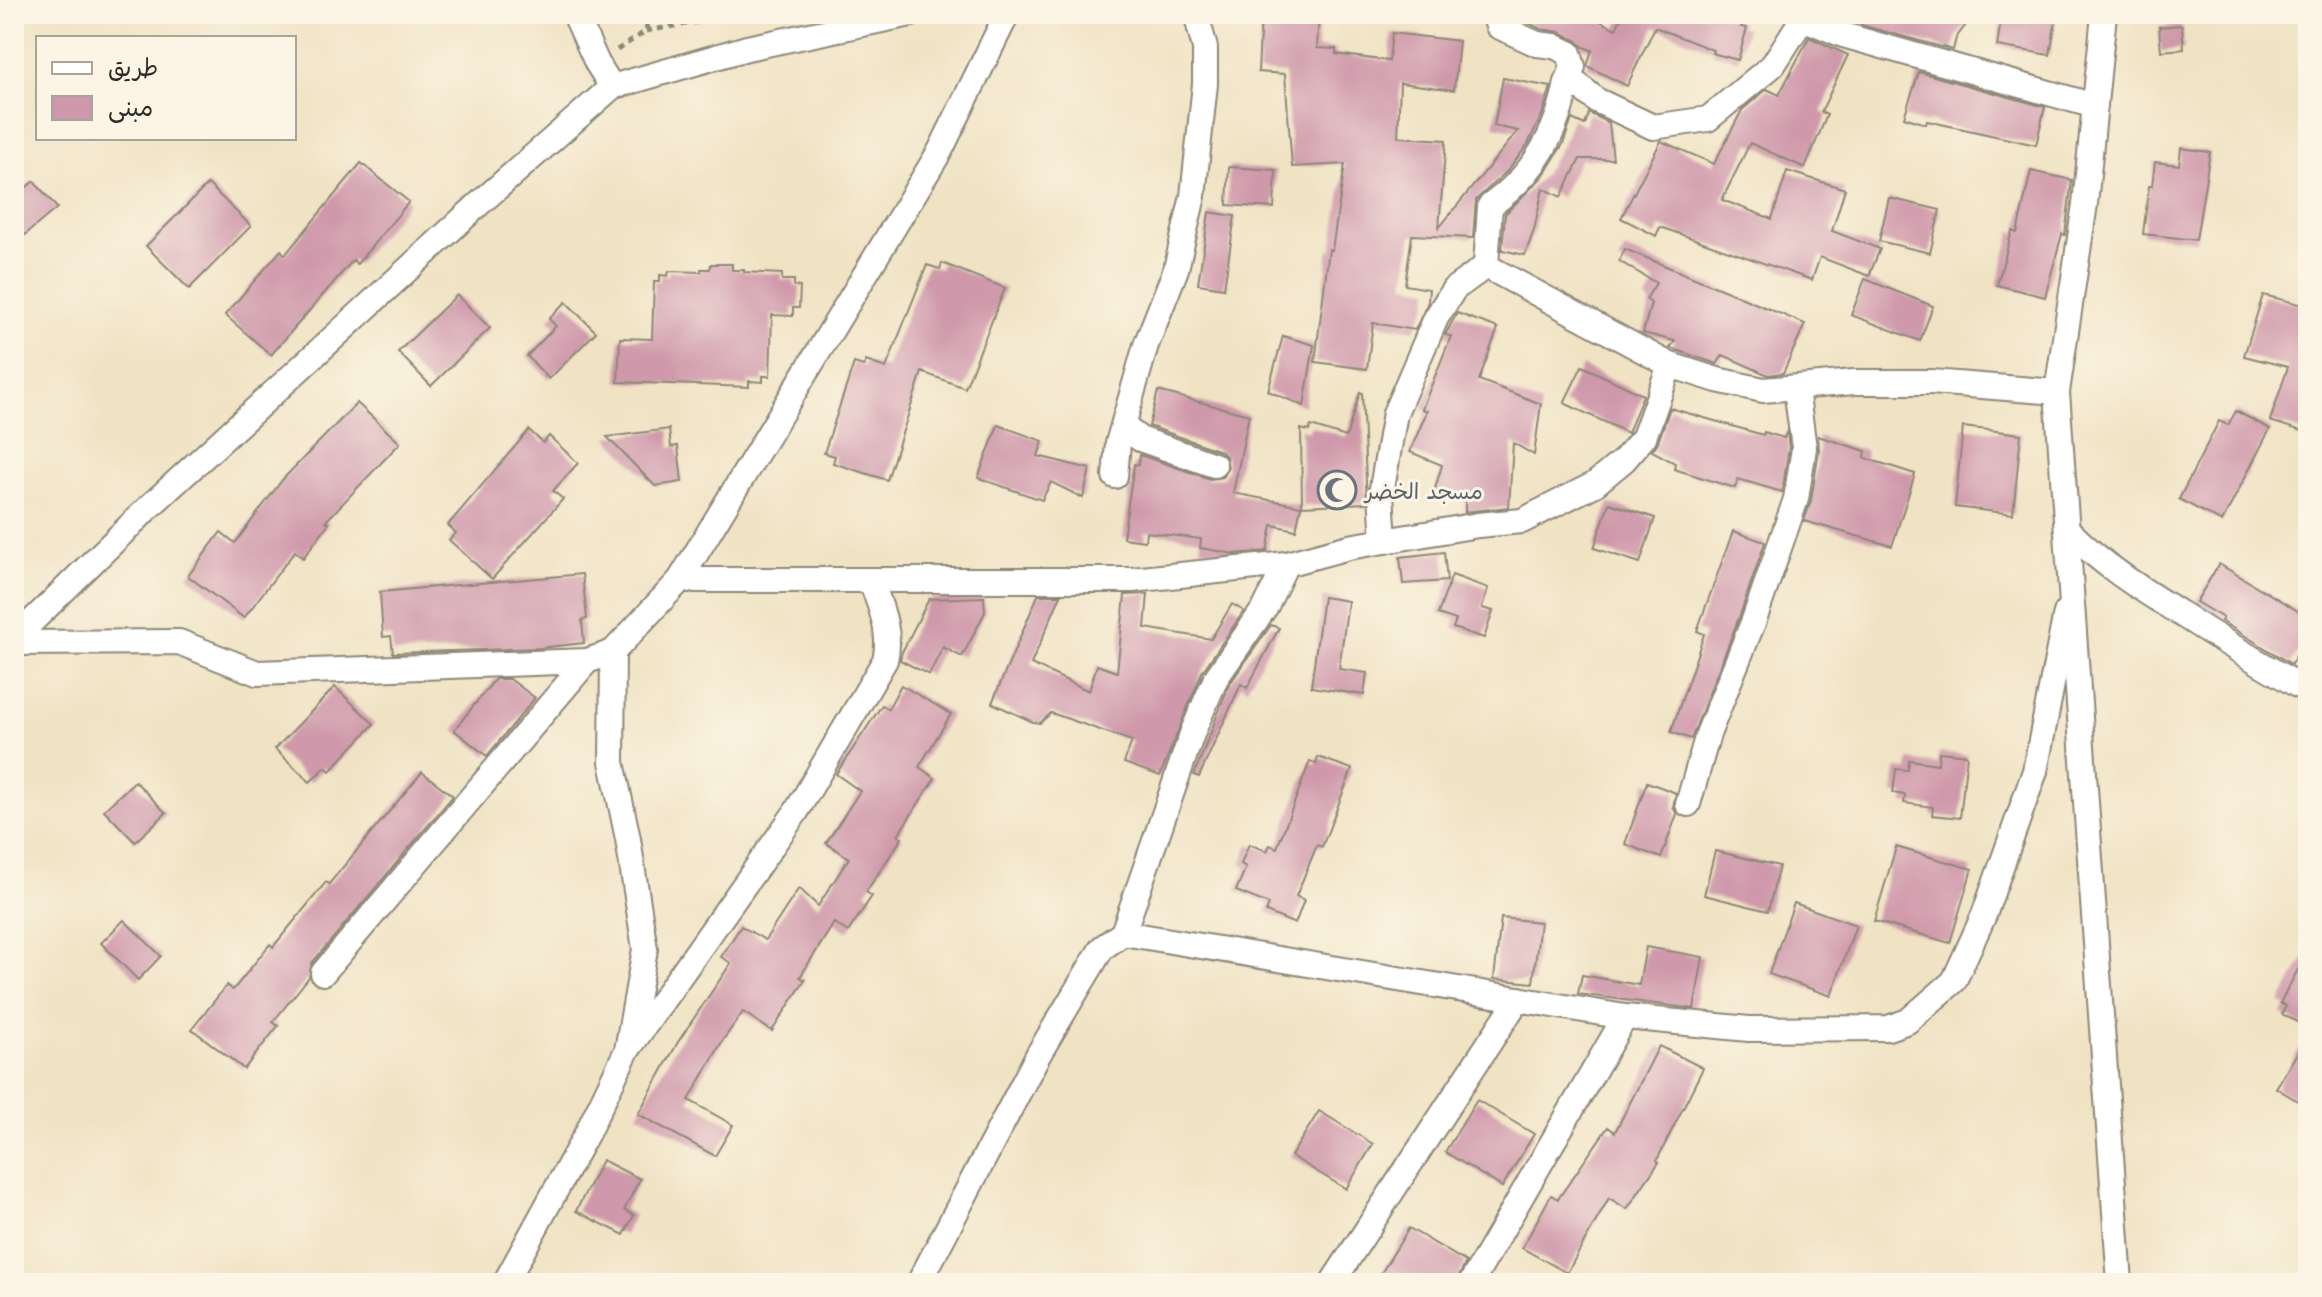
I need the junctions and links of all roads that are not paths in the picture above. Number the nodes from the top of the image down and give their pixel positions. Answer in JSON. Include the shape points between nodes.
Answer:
{"nodes":[{"id":1,"x":575,"y":14,"type":"edge"},
{"id":2,"x":911,"y":14,"type":"edge"},
{"id":3,"x":1007,"y":14,"type":"edge"},
{"id":4,"x":1196,"y":14,"type":"edge"},
{"id":5,"x":1494,"y":14,"type":"edge"},
{"id":6,"x":2104,"y":14,"type":"edge"},
{"id":7,"x":1567,"y":83,"type":"junction"},
{"id":8,"x":612,"y":87,"type":"junction"},
{"id":9,"x":2095,"y":106,"type":"junction"},
{"id":10,"x":1486,"y":266,"type":"junction"},
{"id":11,"x":1670,"y":365,"type":"junction"},
{"id":12,"x":1796,"y":389,"type":"junction"},
{"id":13,"x":2057,"y":392,"type":"junction"},
{"id":14,"x":1124,"y":427,"type":"junction"},
{"id":15,"x":1214,"y":465,"type":"dead end"},
{"id":16,"x":1115,"y":476,"type":"dead end"},
{"id":17,"x":2068,"y":530,"type":"junction"},
{"id":18,"x":1384,"y":541,"type":"junction"},
{"id":19,"x":1286,"y":564,"type":"junction"},
{"id":20,"x":680,"y":580,"type":"junction"},
{"id":21,"x":871,"y":580,"type":"junction"},
{"id":22,"x":2073,"y":590,"type":"junction"},
{"id":23,"x":14,"y":641,"type":"edge"},
{"id":24,"x":613,"y":652,"type":"junction"},
{"id":25,"x":587,"y":661,"type":"junction"},
{"id":26,"x":2308,"y":691,"type":"edge"},
{"id":27,"x":1688,"y":804,"type":"dead end"},
{"id":28,"x":1123,"y":933,"type":"junction"},
{"id":29,"x":323,"y":973,"type":"dead end"},
{"id":30,"x":1518,"y":999,"type":"junction"},
{"id":31,"x":1625,"y":1017,"type":"junction"},
{"id":32,"x":627,"y":1050,"type":"junction"},
{"id":33,"x":505,"y":1283,"type":"edge"},
{"id":34,"x":919,"y":1283,"type":"edge"},
{"id":35,"x":1332,"y":1283,"type":"edge"},
{"id":36,"x":1471,"y":1283,"type":"edge"},
{"id":37,"x":2120,"y":1283,"type":"edge"}],
"edges":[{"from":1,"to":8,"type":"street"},
{"from":2,"to":8,"type":"street","via":[[747,48]]},
{"from":3,"to":20,"type":"street","via":[[940,151]]},
{"from":4,"to":14,"type":"street","via":[[1205,48],[1205,84],[1193,196],[1176,269],[1146,345]]},
{"from":5,"to":7,"type":"street","via":[[1498,26],[1569,53],[1573,67]]},
{"from":6,"to":9,"type":"street"},
{"from":7,"to":9,"type":"street","via":[[1653,127],[1708,119],[1773,65],[1805,19],[1843,35]]},
{"from":7,"to":10,"type":"street","via":[[1560,117],[1542,152],[1490,206]]},
{"from":8,"to":23,"type":"street","via":[[148,508]]},
{"from":9,"to":13,"type":"street"},
{"from":10,"to":11,"type":"street"},
{"from":10,"to":18,"type":"street","via":[[1454,289],[1430,330],[1395,413],[1381,494]]},
{"from":11,"to":12,"type":"street","via":[[1763,390]]},
{"from":11,"to":18,"type":"street","via":[[1644,437],[1595,484],[1522,521]]},
{"from":12,"to":13,"type":"street","via":[[1931,382]]},
{"from":12,"to":27,"type":"street","via":[[1804,448],[1796,499],[1708,734]]},
{"from":13,"to":17,"type":"street"},
{"from":14,"to":15,"type":"street","via":[[1140,439]]},
{"from":14,"to":16,"type":"street"},
{"from":17,"to":22,"type":"street"},
{"from":17,"to":26,"type":"street","via":[[2118,574]]},
{"from":18,"to":19,"type":"street"},
{"from":19,"to":21,"type":"street","via":[[1132,580]]},
{"from":19,"to":28,"type":"street","via":[[1266,606],[1216,678]]},
{"from":20,"to":21,"type":"street"},
{"from":20,"to":24,"type":"street"},
{"from":21,"to":32,"type":"street","via":[[885,623],[885,660],[796,812]]},
{"from":22,"to":31,"type":"street","via":[[2035,771],[1984,915],[1954,981],[1908,1021],[1888,1028],[1749,1029]]},
{"from":22,"to":37,"type":"street"},
{"from":23,"to":25,"type":"street","via":[[179,642],[257,673]]},
{"from":24,"to":25,"type":"street"},
{"from":24,"to":32,"type":"street","via":[[612,762],[645,949]]},
{"from":25,"to":29,"type":"street"},
{"from":28,"to":30,"type":"street"},
{"from":28,"to":34,"type":"street","via":[[1102,948],[1038,1055]]},
{"from":30,"to":31,"type":"street"},
{"from":30,"to":35,"type":"street"},
{"from":31,"to":36,"type":"street"},
{"from":32,"to":33,"type":"street"}]}
